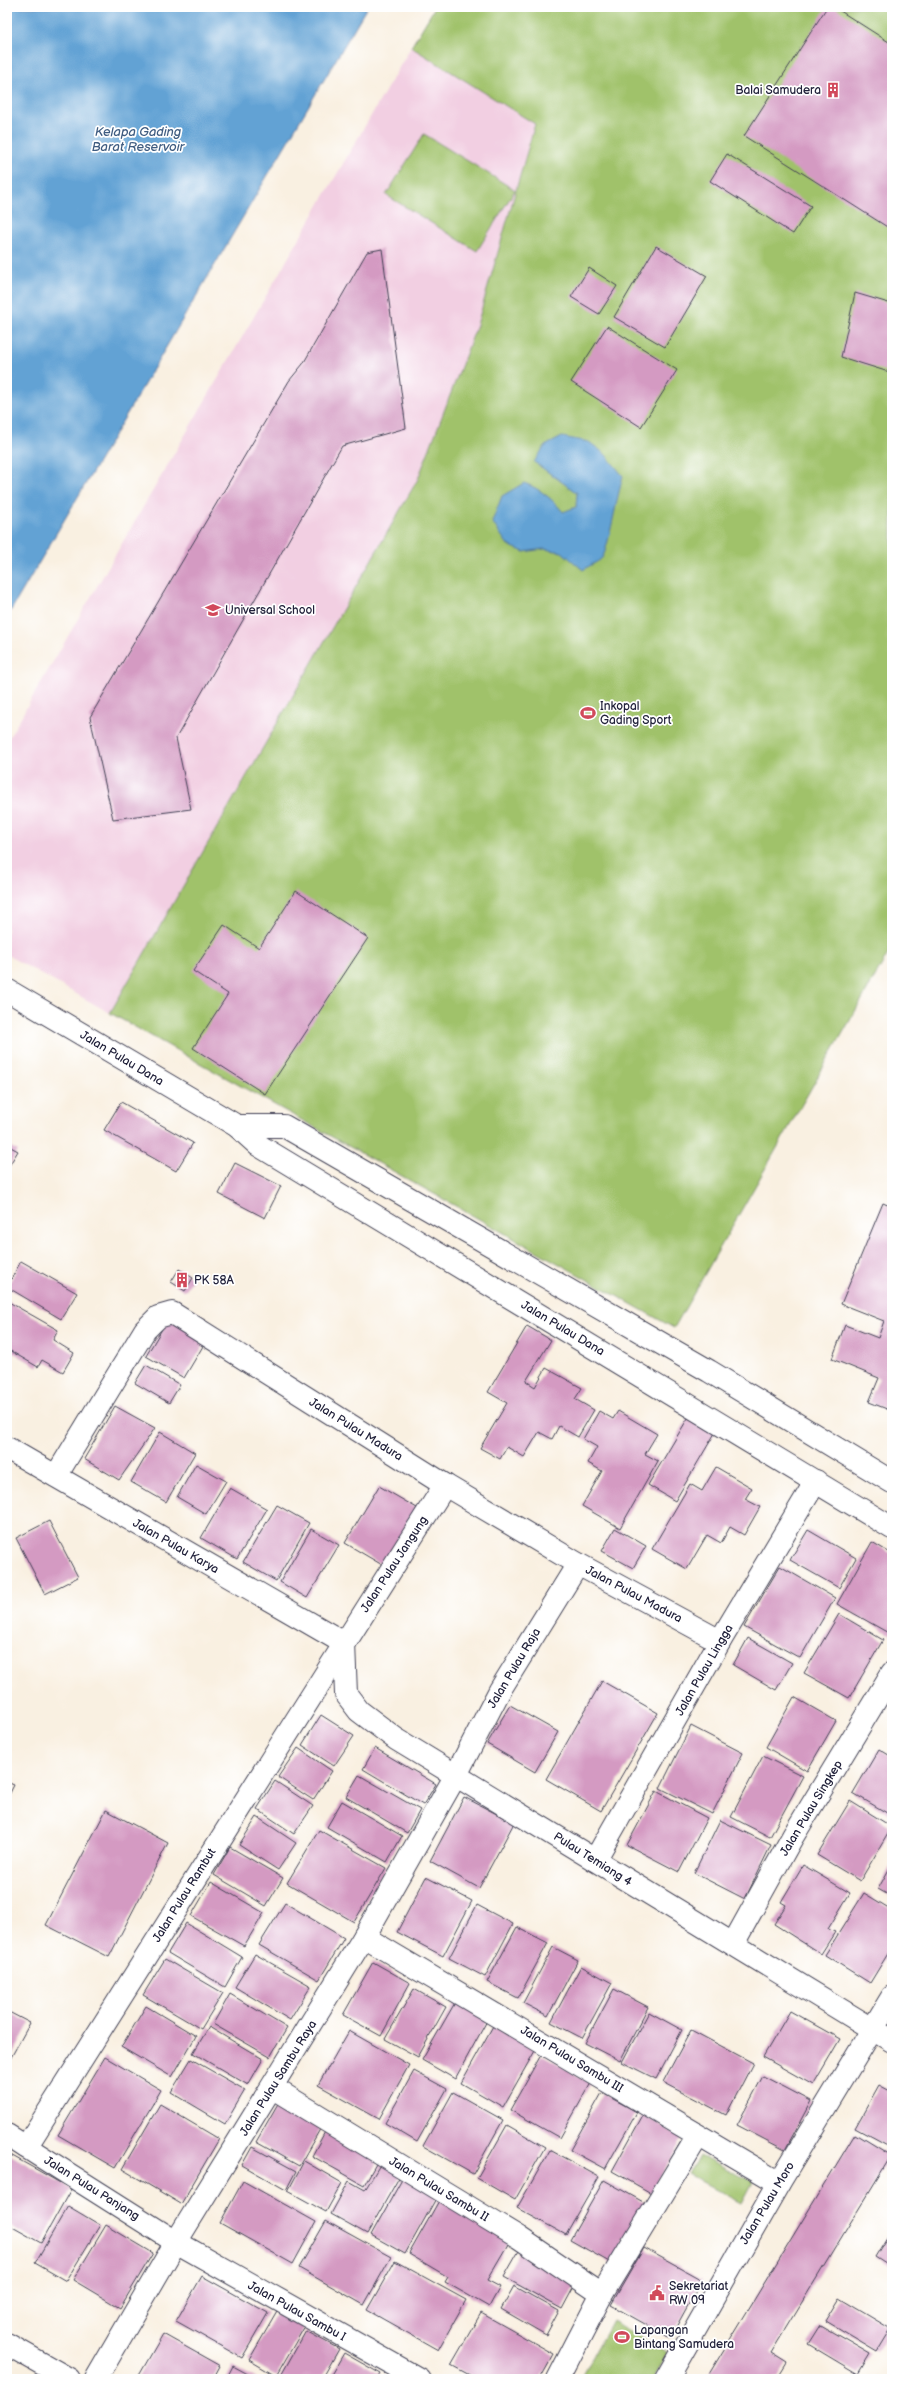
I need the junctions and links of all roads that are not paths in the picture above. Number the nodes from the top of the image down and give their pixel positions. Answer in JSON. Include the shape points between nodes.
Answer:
{"nodes":[{"id":1,"x":7,"y":990,"type":"edge"},
{"id":2,"x":237,"y":1126,"type":"junction"},
{"id":3,"x":7,"y":1448,"type":"edge"},
{"id":4,"x":56,"y":1476,"type":"junction"},
{"id":5,"x":816,"y":1481,"type":"junction"},
{"id":6,"x":892,"y":1482,"type":"edge"},
{"id":7,"x":445,"y":1485,"type":"junction"},
{"id":8,"x":892,"y":1528,"type":"edge"},
{"id":9,"x":578,"y":1564,"type":"junction"},
{"id":10,"x":720,"y":1641,"type":"junction"},
{"id":11,"x":344,"y":1643,"type":"junction"},
{"id":12,"x":892,"y":1673,"type":"edge"},
{"id":13,"x":456,"y":1775,"type":"junction"},
{"id":14,"x":595,"y":1860,"type":"junction"},
{"id":15,"x":364,"y":1937,"type":"junction"},
{"id":16,"x":733,"y":1944,"type":"junction"},
{"id":17,"x":892,"y":1997,"type":"edge"},
{"id":18,"x":871,"y":2030,"type":"junction"},
{"id":19,"x":892,"y":2041,"type":"edge"},
{"id":20,"x":272,"y":2088,"type":"junction"},
{"id":21,"x":7,"y":2135,"type":"edge"},
{"id":22,"x":698,"y":2136,"type":"junction"},
{"id":23,"x":26,"y":2147,"type":"junction"},
{"id":24,"x":779,"y":2184,"type":"junction"},
{"id":25,"x":176,"y":2242,"type":"junction"},
{"id":26,"x":602,"y":2294,"type":"junction"},
{"id":27,"x":7,"y":2344,"type":"edge"},
{"id":28,"x":69,"y":2379,"type":"edge"},
{"id":29,"x":96,"y":2379,"type":"edge"},
{"id":30,"x":419,"y":2379,"type":"edge"},
{"id":31,"x":558,"y":2379,"type":"edge"},
{"id":32,"x":667,"y":2379,"type":"edge"}],
"edges":[{"from":1,"to":2,"type":"street","name":"Jalan Pulau Dana"},
{"from":2,"to":5,"type":"street","name":"Jalan Pulau Dana","via":[[258,1145]]},
{"from":2,"to":6,"type":"street","via":[[284,1126],[702,1367]]},
{"from":3,"to":4,"type":"street","name":"Jalan Pulau Karya"},
{"from":4,"to":7,"type":"street","name":"Jalan Pulau Madura","via":[[145,1330],[158,1317],[172,1313]]},
{"from":4,"to":11,"type":"street","name":"Jalan Pulau Karya"},
{"from":5,"to":8,"type":"street","name":"Jalan Pulau Dana"},
{"from":5,"to":10,"type":"street","name":"Jalan Pulau Lingga"},
{"from":7,"to":9,"type":"street","name":"Jalan Pulau Madura"},
{"from":7,"to":11,"type":"street","name":"Jalan Pulau Jangung"},
{"from":9,"to":10,"type":"street","name":"Jalan Pulau Madura"},
{"from":9,"to":13,"type":"street","name":"Jalan Pulau Raja","via":[[500,1690]]},
{"from":10,"to":14,"type":"street","name":"Jalan Pulau Lingga"},
{"from":11,"to":13,"type":"street","name":"Pulau Temiang 4","via":[[346,1694],[359,1711],[396,1739]]},
{"from":11,"to":23,"type":"street","name":"Jalan Pulau Rambut"},
{"from":12,"to":16,"type":"street","name":"Jalan Pulau Singkep","via":[[794,1836]]},
{"from":13,"to":14,"type":"street","name":"Pulau Temiang 4"},
{"from":13,"to":15,"type":"street","name":"Jalan Pulau Sambu Raya"},
{"from":14,"to":16,"type":"street","name":"Pulau Temiang 4"},
{"from":15,"to":20,"type":"street","name":"Jalan Pulau Sambu Raya"},
{"from":15,"to":22,"type":"street","name":"Jalan Pulau Sambu III"},
{"from":16,"to":18,"type":"street","name":"Pulau Temiang 4"},
{"from":17,"to":18,"type":"street","name":"Jalan Pulau Moro"},
{"from":18,"to":19,"type":"street","name":"Pulau Temiang 4"},
{"from":18,"to":24,"type":"street","name":"Jalan Pulau Moro"},
{"from":20,"to":25,"type":"street","name":"Jalan Pulau Sambu Raya"},
{"from":20,"to":26,"type":"street","name":"Jalan Pulau Sambu II","via":[[518,2237]]},
{"from":21,"to":23,"type":"street","name":"Jalan Pulau Panjang"},
{"from":22,"to":24,"type":"street","name":"Jalan Pulau Sambu III"},
{"from":22,"to":26,"type":"street"},
{"from":23,"to":25,"type":"street","name":"Jalan Pulau Panjang"},
{"from":24,"to":32,"type":"street","name":"Jalan Pulau Moro"},
{"from":25,"to":29,"type":"street","name":"Jalan Pulau Sambu Raya"},
{"from":25,"to":30,"type":"street","name":"Jalan Pulau Sambu I"},
{"from":26,"to":31,"type":"street"},
{"from":27,"to":28,"type":"street"}]}
